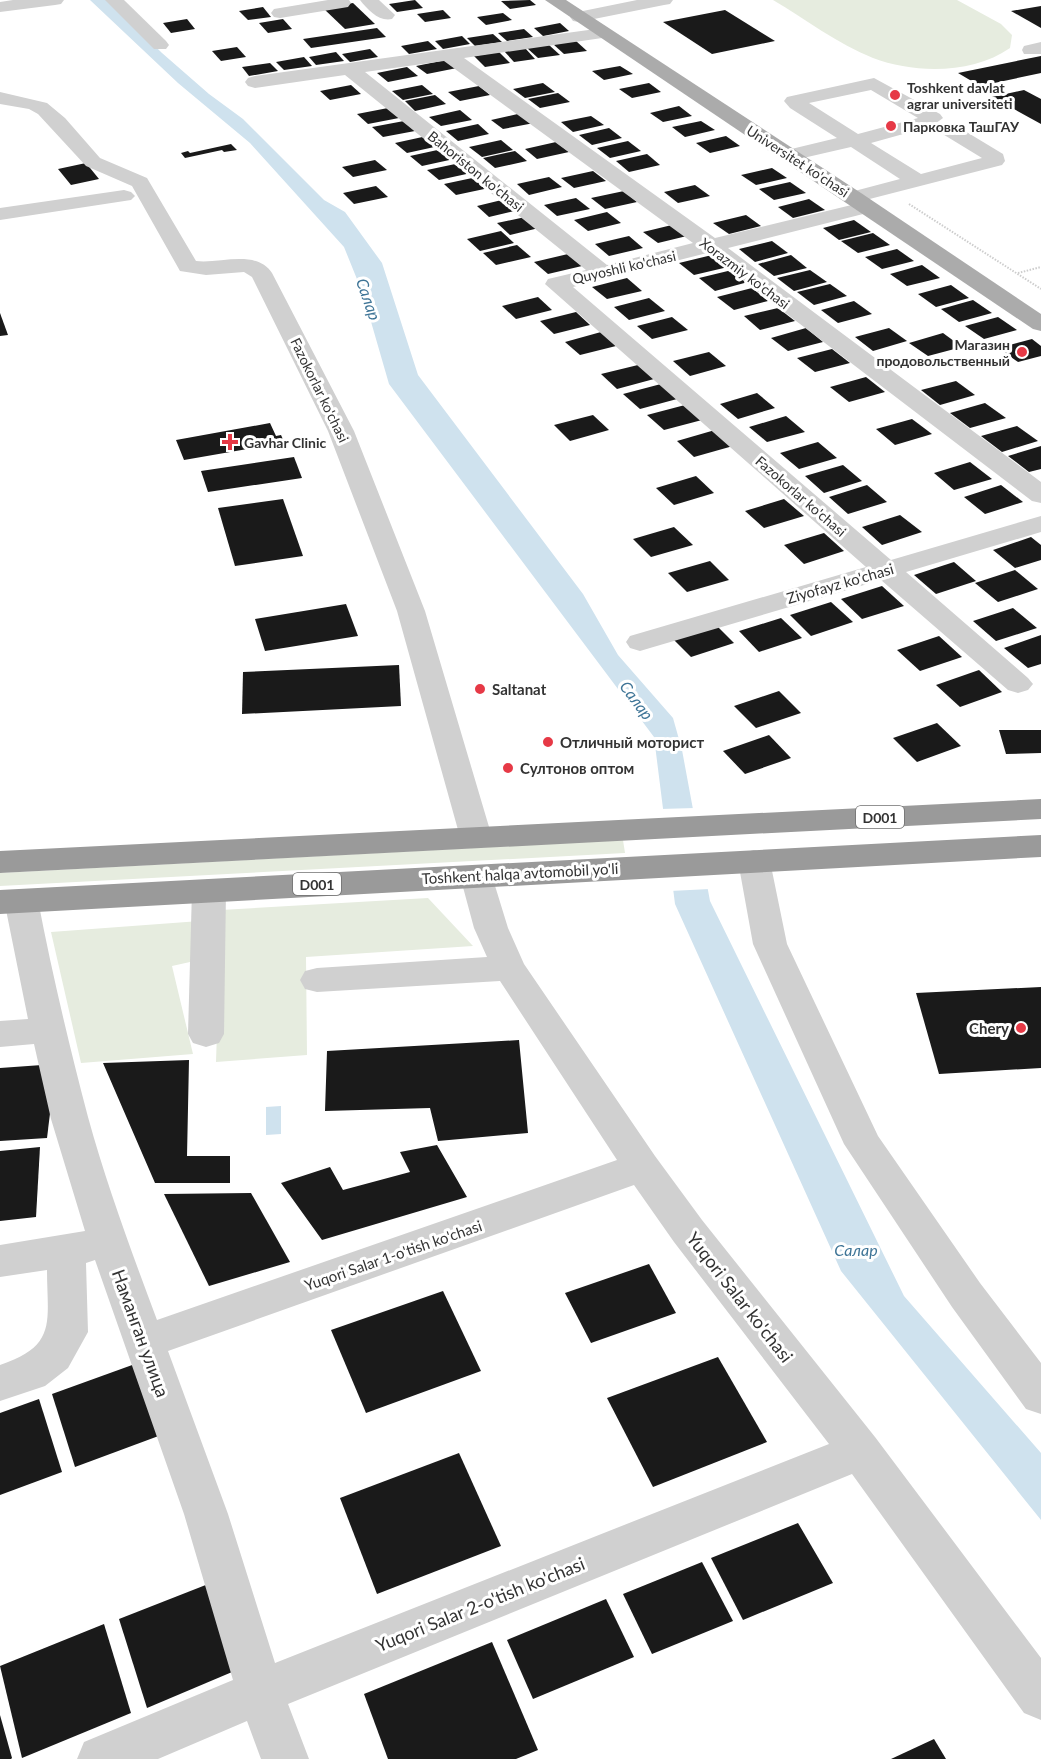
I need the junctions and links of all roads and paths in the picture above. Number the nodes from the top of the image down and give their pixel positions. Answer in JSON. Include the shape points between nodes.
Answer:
{"nodes":[{"id":1,"x":55,"y":0,"type":"edge"},
{"id":2,"x":114,"y":0,"type":"edge"},
{"id":3,"x":361,"y":0,"type":"edge"},
{"id":4,"x":369,"y":0,"type":"edge"},
{"id":5,"x":554,"y":0,"type":"edge"},
{"id":6,"x":664,"y":0,"type":"edge"},
{"id":7,"x":341,"y":2,"type":"edge"},
{"id":8,"x":0,"y":7,"type":"edge"},
{"id":9,"x":280,"y":14,"type":"dead end"},
{"id":10,"x":386,"y":15,"type":"dead end"},
{"id":11,"x":579,"y":17,"type":"junction"},
{"id":12,"x":603,"y":33,"type":"junction"},
{"id":13,"x":160,"y":45,"type":"dead end"},
{"id":14,"x":446,"y":54,"type":"junction"},
{"id":15,"x":349,"y":69,"type":"junction"},
{"id":16,"x":255,"y":82,"type":"dead end"},
{"id":17,"x":843,"y":88,"type":"junction"},
{"id":18,"x":817,"y":94,"type":"junction"},
{"id":19,"x":0,"y":98,"type":"edge"},
{"id":20,"x":870,"y":105,"type":"dead end"},
{"id":21,"x":883,"y":125,"type":"junction"},
{"id":22,"x":905,"y":128,"type":"junction"},
{"id":23,"x":948,"y":129,"type":"dead end"},
{"id":24,"x":923,"y":139,"type":"dead end"},
{"id":25,"x":853,"y":140,"type":"junction"},
{"id":26,"x":941,"y":151,"type":"dead end"},
{"id":27,"x":790,"y":155,"type":"junction"},
{"id":28,"x":968,"y":168,"type":"junction"},
{"id":29,"x":940,"y":175,"type":"junction"},
{"id":30,"x":918,"y":181,"type":"junction"},
{"id":31,"x":124,"y":196,"type":"dead end"},
{"id":32,"x":861,"y":202,"type":"junction"},
{"id":33,"x":0,"y":214,"type":"edge"},
{"id":34,"x":711,"y":246,"type":"junction"},
{"id":35,"x":1041,"y":267,"type":"edge"},
{"id":36,"x":603,"y":273,"type":"junction"},
{"id":37,"x":1017,"y":273,"type":"dead end"},
{"id":38,"x":556,"y":284,"type":"joint"},
{"id":39,"x":1041,"y":324,"type":"edge"},
{"id":40,"x":1041,"y":495,"type":"edge"},
{"id":41,"x":1041,"y":524,"type":"edge"},
{"id":42,"x":886,"y":569,"type":"junction"},
{"id":43,"x":640,"y":642,"type":"dead end"},
{"id":44,"x":1018,"y":684,"type":"dead end"},
{"id":45,"x":1041,"y":809,"type":"edge"},
{"id":46,"x":1041,"y":846,"type":"edge"},
{"id":47,"x":476,"y":856,"type":"junction"},
{"id":48,"x":740,"y":861,"type":"junction"},
{"id":49,"x":0,"y":862,"type":"edge"},
{"id":50,"x":209,"y":890,"type":"junction"},
{"id":51,"x":10,"y":901,"type":"edge"},
{"id":52,"x":509,"y":968,"type":"junction"},
{"id":53,"x":317,"y":980,"type":"dead end"},
{"id":54,"x":49,"y":1030,"type":"junction"},
{"id":55,"x":0,"y":1034,"type":"edge"},
{"id":56,"x":206,"y":1034,"type":"dead end"},
{"id":57,"x":642,"y":1167,"type":"junction"},
{"id":58,"x":109,"y":1244,"type":"junction"},
{"id":59,"x":66,"y":1250,"type":"junction"},
{"id":60,"x":0,"y":1260,"type":"edge"},
{"id":61,"x":143,"y":1342,"type":"junction"},
{"id":62,"x":0,"y":1383,"type":"edge"},
{"id":63,"x":1041,"y":1395,"type":"edge"},
{"id":64,"x":860,"y":1451,"type":"junction"},
{"id":65,"x":260,"y":1692,"type":"junction"},
{"id":66,"x":1041,"y":1697,"type":"edge"},
{"id":67,"x":101,"y":1759,"type":"edge"},
{"id":68,"x":285,"y":1759,"type":"edge"}],
"edges":[{"from":1,"to":8,"type":"street"},
{"from":2,"to":13,"type":"street"},
{"from":3,"to":7,"type":"street"},
{"from":4,"to":10,"type":"street"},
{"from":5,"to":11,"type":"main road","name":"Universitet ko'chasi"},
{"from":6,"to":11,"type":"street"},
{"from":7,"to":9,"type":"street"},
{"from":11,"to":12,"type":"main road","name":"Universitet ko'chasi"},
{"from":12,"to":14,"type":"street"},
{"from":12,"to":27,"type":"main road","name":"Universitet ko'chasi"},
{"from":14,"to":15,"type":"street"},
{"from":14,"to":34,"type":"street","name":"Xorazmiy ko'chasi"},
{"from":15,"to":16,"type":"street"},
{"from":15,"to":36,"type":"street","name":"Bahoriston ko'chasi"},
{"from":17,"to":18,"type":"street"},
{"from":17,"to":20,"type":"street"},
{"from":17,"to":22,"type":"street","via":[[867,83],[880,85],[933,118]]},
{"from":18,"to":21,"type":"street"},
{"from":18,"to":25,"type":"street","via":[[794,101]]},
{"from":19,"to":47,"type":"street","name":"Fazokorlar ko'chasi","via":[[45,110],[93,163],[140,182],[188,266],[202,270],[248,266],[261,273],[341,431],[411,611]]},
{"from":21,"to":22,"type":"street"},
{"from":21,"to":25,"type":"street"},
{"from":21,"to":29,"type":"street"},
{"from":22,"to":24,"type":"street"},
{"from":23,"to":28,"type":"street","name":"Quyoshli ko'chasi","via":[[996,158]]},
{"from":25,"to":27,"type":"street"},
{"from":25,"to":30,"type":"street"},
{"from":26,"to":28,"type":"street"},
{"from":27,"to":32,"type":"main road","name":"Universitet ko'chasi"},
{"from":28,"to":29,"type":"street","name":"Quyoshli ko'chasi"},
{"from":29,"to":30,"type":"street","name":"Quyoshli ko'chasi"},
{"from":30,"to":32,"type":"street","name":"Quyoshli ko'chasi"},
{"from":31,"to":33,"type":"street"},
{"from":32,"to":34,"type":"street","name":"Quyoshli ko'chasi"},
{"from":32,"to":39,"type":"main road","name":"Universitet ko'chasi"},
{"from":34,"to":36,"type":"street","name":"Quyoshli ko'chasi"},
{"from":34,"to":40,"type":"street","name":"Xorazmiy ko'chasi"},
{"from":35,"to":37,"type":"path"},
{"from":36,"to":38,"type":"street","name":"Quyoshli ko'chasi"},
{"from":38,"to":42,"type":"street","name":"Fazokorlar ko'chasi"},
{"from":41,"to":42,"type":"street","name":"Ziyofayz ko'chasi"},
{"from":42,"to":43,"type":"street","name":"Ziyofayz ko'chasi"},
{"from":42,"to":44,"type":"street","name":"Fazokorlar ko'chasi"},
{"from":45,"to":47,"type":"highway","name":"Toshkent halqa avtomobil yo'li","number":"D001","via":[[630,830]]},
{"from":46,"to":48,"type":"highway","name":"Toshkent halqa avtomobil yo'li","number":"D001"},
{"from":47,"to":48,"type":"highway","name":"Toshkent halqa avtomobil yo'li","number":"D001","via":[[634,867]]},
{"from":47,"to":49,"type":"highway","name":"Toshkent halqa avtomobil yo'li","number":"D001"},
{"from":47,"to":50,"type":"highway","name":"Toshkent halqa avtomobil yo'li","number":"D001"},
{"from":47,"to":52,"type":"street","name":"Yuqori Salar ko'chasi","via":[[491,928]]},
{"from":48,"to":63,"type":"street","via":[[770,944],[864,1144],[966,1295]]},
{"from":50,"to":51,"type":"highway","name":"Toshkent halqa avtomobil yo'li","number":"D001"},
{"from":50,"to":56,"type":"street"},
{"from":51,"to":54,"type":"street","name":"Наманган улица"},
{"from":52,"to":53,"type":"street"},
{"from":52,"to":57,"type":"street","name":"Yuqori Salar ko'chasi"},
{"from":54,"to":55,"type":"street"},
{"from":54,"to":58,"type":"street","name":"Наманган улица","via":[[70,1119]]},
{"from":57,"to":61,"type":"street","name":"Yuqori Salar 1-o'tish ko'chasi"},
{"from":57,"to":64,"type":"street","name":"Yuqori Salar ko'chasi"},
{"from":58,"to":59,"type":"street"},
{"from":58,"to":61,"type":"street","name":"Наманган улица"},
{"from":59,"to":60,"type":"street"},
{"from":59,"to":62,"type":"street","via":[[69,1332],[53,1356],[30,1373]]},
{"from":61,"to":65,"type":"street","name":"Наманган улица","via":[[206,1514]]},
{"from":64,"to":65,"type":"street","name":"Yuqori Salar 2-o'tish ko'chasi"},
{"from":64,"to":66,"type":"street","name":"Yuqori Salar ko'chasi"},
{"from":65,"to":67,"type":"street","name":"Yuqori Salar 2-o'tish ko'chasi"},
{"from":65,"to":68,"type":"street","name":"Наманган улица"}]}
